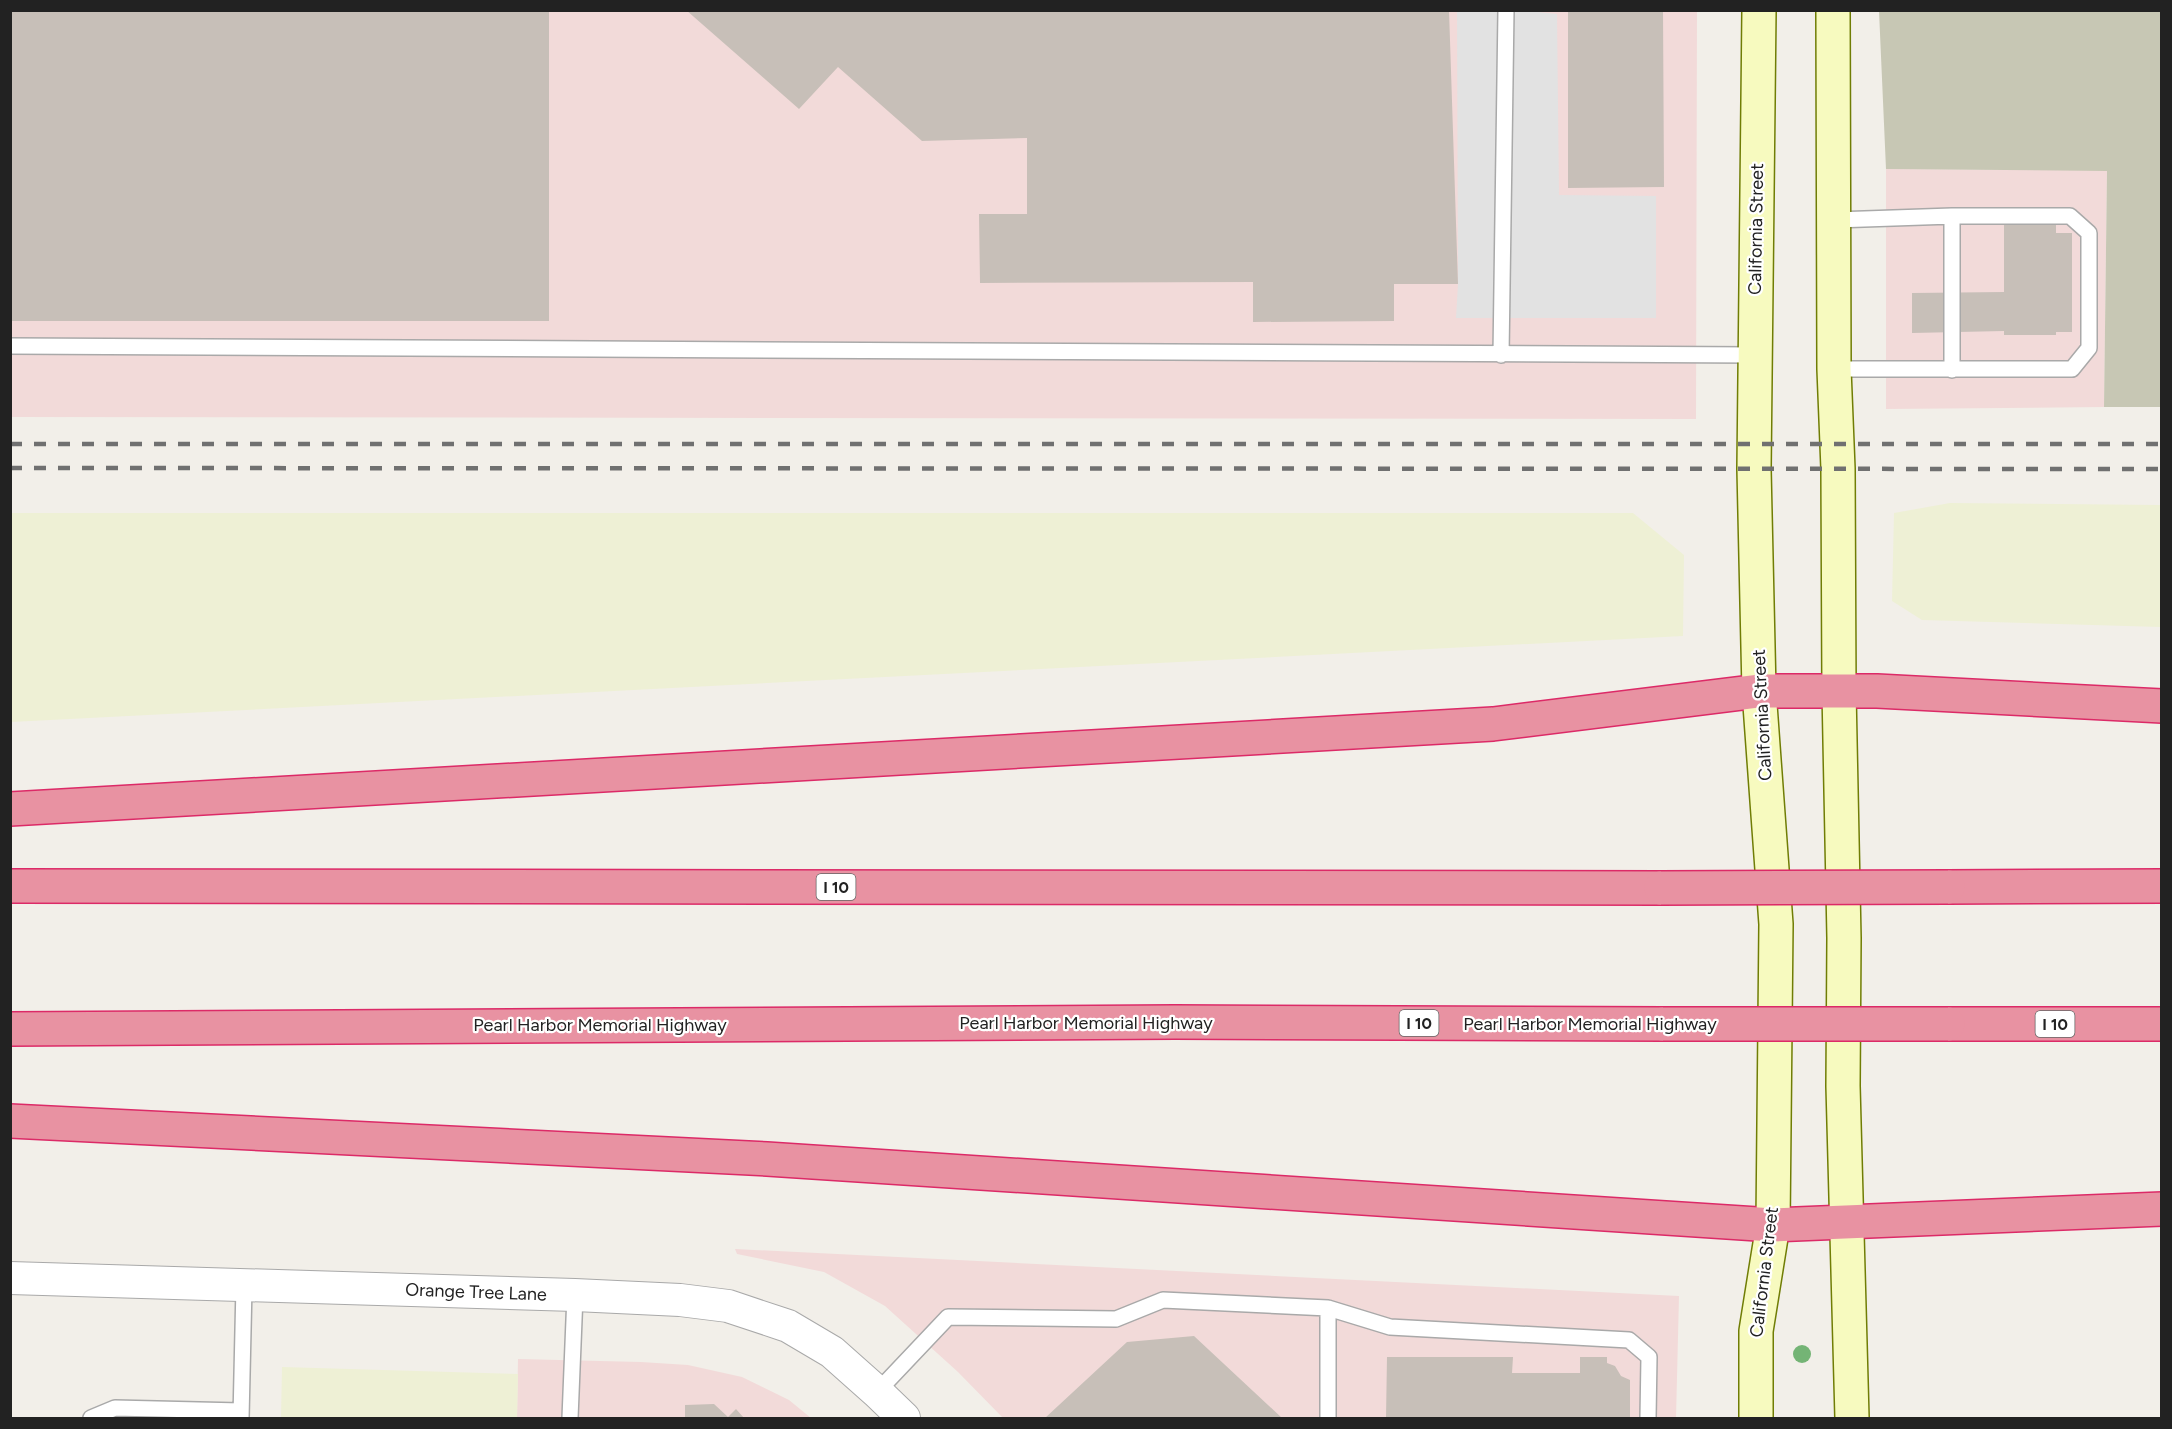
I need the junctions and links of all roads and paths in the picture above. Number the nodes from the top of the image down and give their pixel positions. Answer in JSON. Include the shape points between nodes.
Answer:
{"nodes":[{"id":1,"x":1506,"y":10,"type":"edge"},
{"id":2,"x":1759,"y":10,"type":"edge"},
{"id":3,"x":1833,"y":10,"type":"edge"},
{"id":4,"x":1952,"y":216,"type":"junction"},
{"id":5,"x":1835,"y":220,"type":"junction"},
{"id":6,"x":10,"y":346,"type":"edge"},
{"id":7,"x":1501,"y":355,"type":"junction"},
{"id":8,"x":1754,"y":355,"type":"junction"},
{"id":9,"x":1834,"y":369,"type":"junction"},
{"id":10,"x":1952,"y":370,"type":"junction"},
{"id":11,"x":1759,"y":691,"type":"junction"},
{"id":12,"x":1839,"y":691,"type":"junction"},
{"id":13,"x":2162,"y":706,"type":"edge"},
{"id":14,"x":10,"y":809,"type":"edge"},
{"id":15,"x":10,"y":886,"type":"edge"},
{"id":16,"x":2162,"y":886,"type":"edge"},
{"id":17,"x":2162,"y":1024,"type":"edge"},
{"id":18,"x":10,"y":1029,"type":"edge"},
{"id":19,"x":10,"y":1121,"type":"edge"},
{"id":20,"x":2162,"y":1209,"type":"edge"},
{"id":21,"x":1848,"y":1223,"type":"junction"},
{"id":22,"x":1773,"y":1225,"type":"junction"},
{"id":23,"x":10,"y":1278,"type":"edge"},
{"id":24,"x":244,"y":1286,"type":"junction"},
{"id":25,"x":575,"y":1295,"type":"junction"},
{"id":26,"x":1328,"y":1308,"type":"junction"},
{"id":27,"x":877,"y":1392,"type":"junction"},
{"id":28,"x":241,"y":1415,"type":"edge"},
{"id":29,"x":91,"y":1419,"type":"edge"},
{"id":30,"x":570,"y":1419,"type":"edge"},
{"id":31,"x":904,"y":1419,"type":"edge"},
{"id":32,"x":1328,"y":1419,"type":"edge"},
{"id":33,"x":1648,"y":1419,"type":"edge"},
{"id":34,"x":1755,"y":1419,"type":"edge"},
{"id":35,"x":1852,"y":1419,"type":"edge"}],
"edges":[{"from":1,"to":7,"type":"lane"},
{"from":2,"to":8,"type":"main road","name":"California Street"},
{"from":3,"to":5,"type":"main road"},
{"from":4,"to":5,"type":"lane"},
{"from":4,"to":10,"type":"lane"},
{"from":4,"to":10,"type":"lane","via":[[2070,216],[2090,233],[2090,348],[2072,369]]},
{"from":5,"to":9,"type":"main road"},
{"from":6,"to":7,"type":"lane"},
{"from":7,"to":8,"type":"lane"},
{"from":8,"to":11,"type":"main road","name":"California Street"},
{"from":9,"to":10,"type":"lane"},
{"from":9,"to":12,"type":"main road"},
{"from":11,"to":12,"type":"highway"},
{"from":11,"to":14,"type":"highway","via":[[1493,724]]},
{"from":11,"to":22,"type":"main road","name":"California Street","via":[[1776,924]]},
{"from":12,"to":13,"type":"highway"},
{"from":12,"to":21,"type":"main road"},
{"from":15,"to":16,"type":"highway","number":"I 10","bridge":true},
{"from":17,"to":18,"type":"highway","name":"Pearl Harbor Memorial Highway","number":"I 10","bridge":true,"via":[[1175,1022]]},
{"from":19,"to":22,"type":"highway","via":[[768,1159]]},
{"from":20,"to":21,"type":"highway"},
{"from":21,"to":22,"type":"highway"},
{"from":21,"to":35,"type":"main road"},
{"from":22,"to":34,"type":"main road","name":"California Street","via":[[1756,1331]]},
{"from":23,"to":24,"type":"street","name":"Orange Tree Lane"},
{"from":24,"to":25,"type":"street","name":"Orange Tree Lane"},
{"from":24,"to":28,"type":"lane"},
{"from":25,"to":27,"type":"street","name":"Orange Tree Lane","via":[[728,1306],[788,1326],[832,1352]]},
{"from":25,"to":30,"type":"lane"},
{"from":26,"to":27,"type":"lane","via":[[1163,1300],[1116,1319],[948,1317]]},
{"from":26,"to":32,"type":"lane"},
{"from":26,"to":33,"type":"lane","via":[[1390,1328],[1629,1340],[1649,1358]]},
{"from":27,"to":31,"type":"street","name":"Orange Tree Lane"},
{"from":28,"to":29,"type":"lane","via":[[115,1408]]}]}
